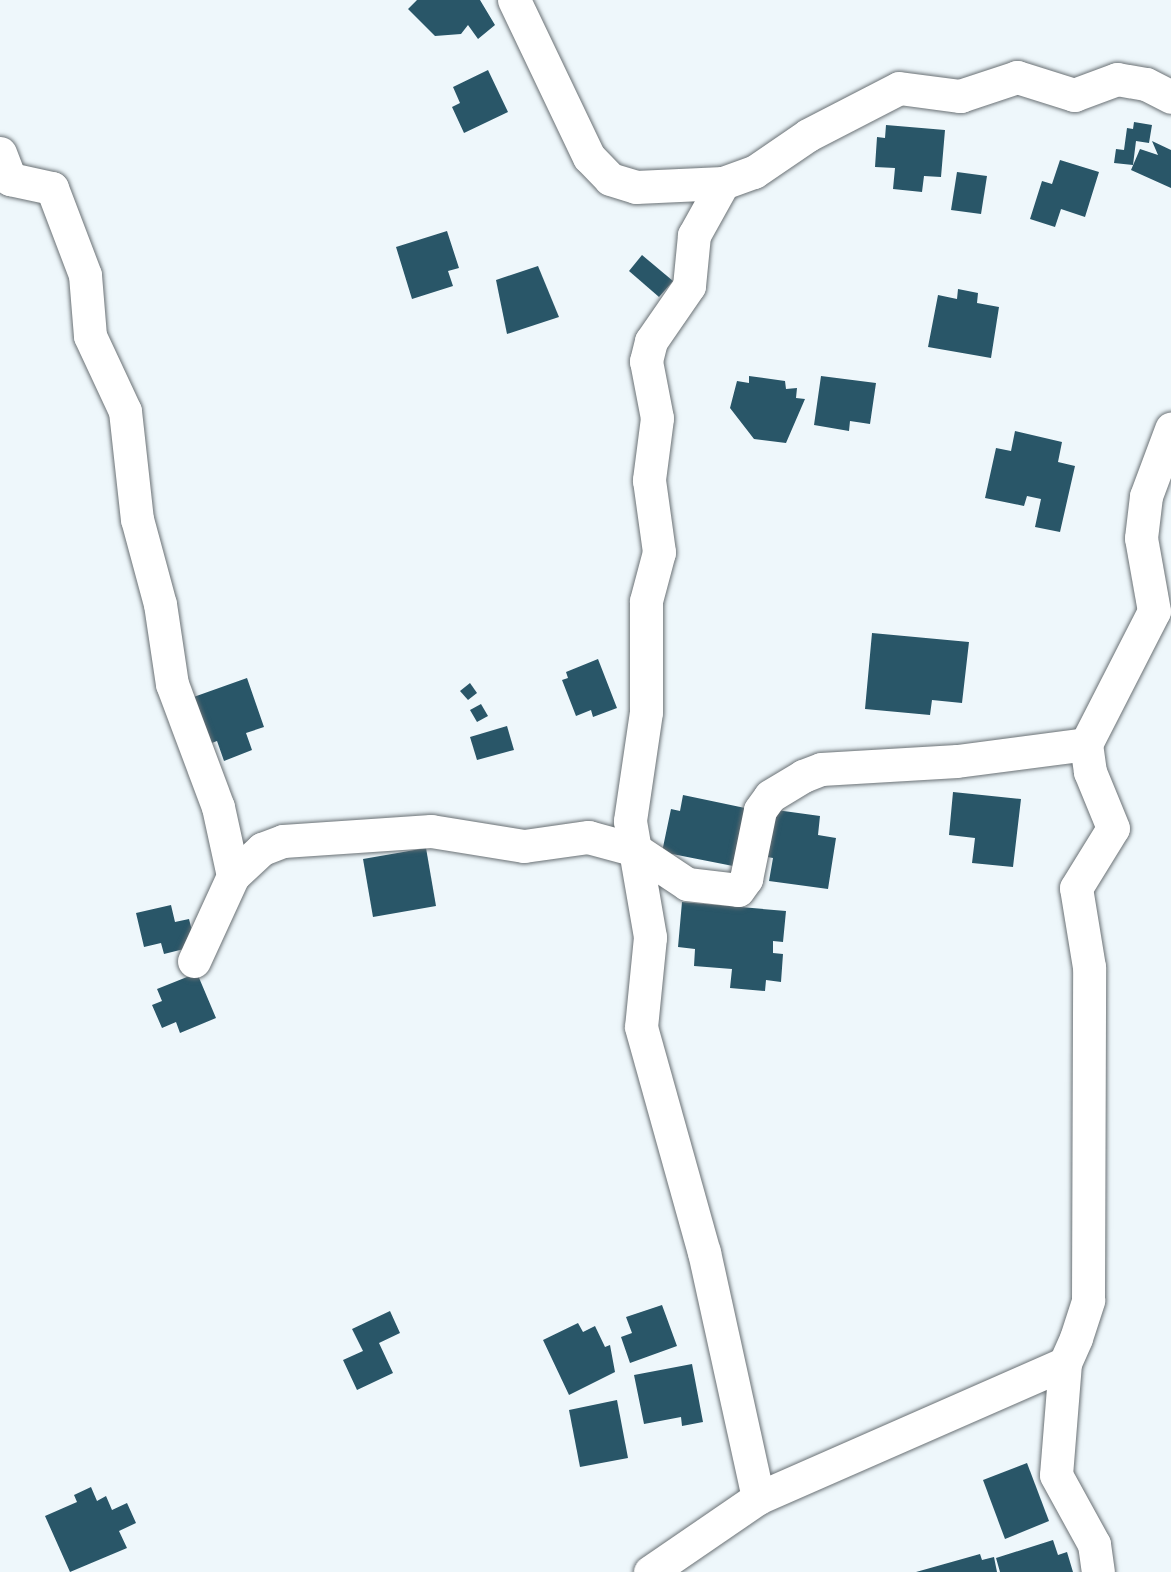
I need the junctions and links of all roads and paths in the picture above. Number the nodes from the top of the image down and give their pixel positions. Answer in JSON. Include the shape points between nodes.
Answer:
{"nodes":[{"id":1,"x":514,"y":0,"type":"edge"},
{"id":2,"x":1171,"y":97,"type":"edge"},
{"id":3,"x":0,"y":153,"type":"edge"},
{"id":4,"x":723,"y":183,"type":"junction"},
{"id":5,"x":1171,"y":429,"type":"edge"},
{"id":6,"x":1086,"y":744,"type":"junction"},
{"id":7,"x":636,"y":850,"type":"junction"},
{"id":8,"x":233,"y":876,"type":"junction"},
{"id":9,"x":194,"y":961,"type":"dead end"},
{"id":10,"x":1065,"y":1363,"type":"junction"},
{"id":11,"x":758,"y":1498,"type":"junction"},
{"id":12,"x":650,"y":1572,"type":"edge"},
{"id":13,"x":1098,"y":1572,"type":"edge"}],
"edges":[{"from":1,"to":4,"type":"street","via":[[598,169],[636,187]]},
{"from":2,"to":4,"type":"street","via":[[1146,84],[1117,79],[1074,96],[1017,77],[960,96],[899,88],[808,135],[767,165]]},
{"from":3,"to":8,"type":"street","via":[[10,179],[52,188],[85,275],[90,336],[125,411],[137,519],[160,604],[172,684],[218,807]]},
{"from":4,"to":7,"type":"street","via":[[694,235],[689,286],[651,341],[646,361],[657,418],[649,480],[660,539],[646,601],[646,712],[630,821]]},
{"from":5,"to":6,"type":"street","via":[[1146,496],[1142,522],[1154,610]]},
{"from":6,"to":7,"type":"street","via":[[957,762],[821,769],[802,776],[770,796],[760,810],[746,879],[738,890],[687,884]]},
{"from":6,"to":10,"type":"street","via":[[1090,772],[1113,828],[1076,888],[1089,967],[1088,1300]]},
{"from":7,"to":8,"type":"street","via":[[604,839],[524,846],[454,831],[303,837],[262,849]]},
{"from":7,"to":11,"type":"street","via":[[650,937],[641,1027],[704,1252]]},
{"from":8,"to":9,"type":"street"},
{"from":10,"to":11,"type":"street"},
{"from":10,"to":13,"type":"street","via":[[1056,1475],[1094,1544]]},
{"from":11,"to":12,"type":"street"}]}
